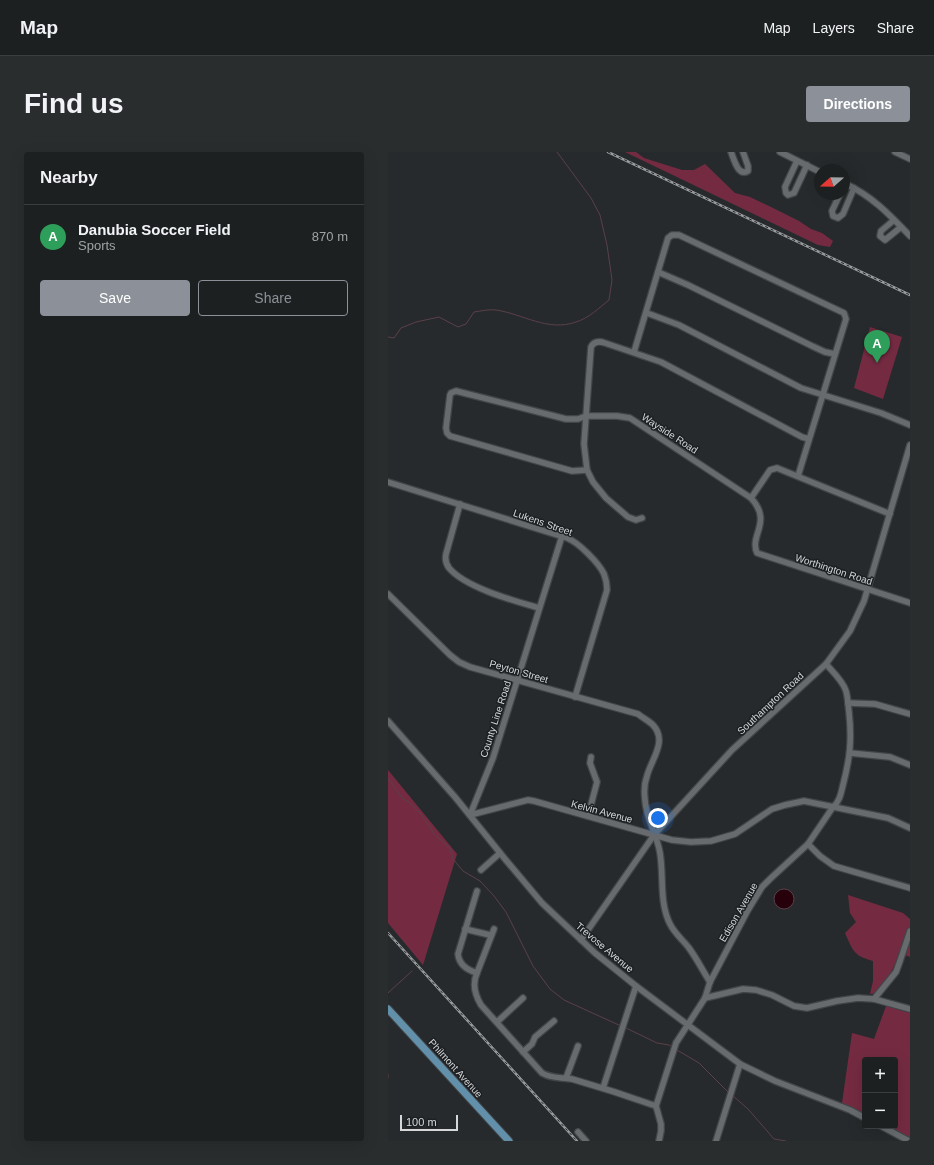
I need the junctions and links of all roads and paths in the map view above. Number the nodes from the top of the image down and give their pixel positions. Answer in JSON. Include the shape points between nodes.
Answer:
{"nodes":[{"id":1,"x":731,"y":152,"type":"edge"},
{"id":2,"x":743,"y":152,"type":"edge"},
{"id":3,"x":780,"y":152,"type":"edge"},
{"id":4,"x":895,"y":152,"type":"edge"},
{"id":5,"x":910,"y":159,"type":"edge"},
{"id":6,"x":797,"y":161,"type":"junction"},
{"id":7,"x":807,"y":165,"type":"junction"},
{"id":8,"x":814,"y":169,"type":"edge"},
{"id":9,"x":850,"y":186,"type":"edge"},
{"id":10,"x":854,"y":188,"type":"junction"},
{"id":11,"x":850,"y":197,"type":"edge"},
{"id":12,"x":837,"y":200,"type":"edge"},
{"id":13,"x":849,"y":200,"type":"edge"},
{"id":14,"x":894,"y":220,"type":"junction"},
{"id":15,"x":901,"y":227,"type":"junction"},
{"id":16,"x":910,"y":236,"type":"edge"},
{"id":17,"x":658,"y":272,"type":"junction"},
{"id":18,"x":647,"y":312,"type":"junction"},
{"id":19,"x":634,"y":352,"type":"junction"},
{"id":20,"x":835,"y":354,"type":"junction"},
{"id":21,"x":823,"y":395,"type":"junction"},
{"id":22,"x":586,"y":416,"type":"junction"},
{"id":23,"x":910,"y":425,"type":"edge"},
{"id":24,"x":809,"y":439,"type":"junction"},
{"id":25,"x":910,"y":445,"type":"edge"},
{"id":26,"x":587,"y":470,"type":"junction"},
{"id":27,"x":798,"y":476,"type":"junction"},
{"id":28,"x":388,"y":482,"type":"edge"},
{"id":29,"x":751,"y":498,"type":"junction"},
{"id":30,"x":460,"y":504,"type":"junction"},
{"id":31,"x":890,"y":514,"type":"junction"},
{"id":32,"x":642,"y":518,"type":"dead end"},
{"id":33,"x":562,"y":536,"type":"junction"},
{"id":34,"x":868,"y":590,"type":"junction"},
{"id":35,"x":388,"y":594,"type":"edge"},
{"id":36,"x":910,"y":603,"type":"edge"},
{"id":37,"x":539,"y":608,"type":"junction"},
{"id":38,"x":826,"y":664,"type":"junction"},
{"id":39,"x":517,"y":680,"type":"junction"},
{"id":40,"x":575,"y":697,"type":"junction"},
{"id":41,"x":848,"y":703,"type":"junction"},
{"id":42,"x":910,"y":714,"type":"edge"},
{"id":43,"x":388,"y":721,"type":"edge"},
{"id":44,"x":850,"y":753,"type":"junction"},
{"id":45,"x":592,"y":757,"type":"dead end"},
{"id":46,"x":910,"y":765,"type":"edge"},
{"id":47,"x":833,"y":807,"type":"junction"},
{"id":48,"x":470,"y":815,"type":"junction"},
{"id":49,"x":588,"y":816,"type":"junction"},
{"id":50,"x":910,"y":828,"type":"edge"},
{"id":51,"x":654,"y":835,"type":"junction"},
{"id":52,"x":808,"y":844,"type":"junction"},
{"id":53,"x":500,"y":853,"type":"junction"},
{"id":54,"x":481,"y":870,"type":"dead end"},
{"id":55,"x":910,"y":888,"type":"edge"},
{"id":56,"x":477,"y":891,"type":"dead end"},
{"id":57,"x":465,"y":929,"type":"junction"},
{"id":58,"x":494,"y":929,"type":"dead end"},
{"id":59,"x":910,"y":931,"type":"edge"},
{"id":60,"x":490,"y":935,"type":"junction"},
{"id":61,"x":581,"y":940,"type":"junction"},
{"id":62,"x":477,"y":973,"type":"junction"},
{"id":63,"x":710,"y":982,"type":"junction"},
{"id":64,"x":636,"y":986,"type":"junction"},
{"id":65,"x":523,"y":998,"type":"dead end"},
{"id":66,"x":705,"y":998,"type":"junction"},
{"id":67,"x":874,"y":999,"type":"junction"},
{"id":68,"x":388,"y":1009,"type":"edge"},
{"id":69,"x":910,"y":1009,"type":"edge"},
{"id":70,"x":554,"y":1021,"type":"dead end"},
{"id":71,"x":497,"y":1022,"type":"junction"},
{"id":72,"x":688,"y":1024,"type":"junction"},
{"id":73,"x":578,"y":1046,"type":"dead end"},
{"id":74,"x":523,"y":1052,"type":"junction"},
{"id":75,"x":740,"y":1064,"type":"junction"},
{"id":76,"x":566,"y":1078,"type":"junction"},
{"id":77,"x":603,"y":1088,"type":"junction"},
{"id":78,"x":656,"y":1106,"type":"junction"},
{"id":79,"x":862,"y":1116,"type":"edge"},
{"id":80,"x":887,"y":1129,"type":"edge"},
{"id":81,"x":578,"y":1132,"type":"dead end"},
{"id":82,"x":509,"y":1141,"type":"edge"},
{"id":83,"x":586,"y":1141,"type":"edge"},
{"id":84,"x":659,"y":1141,"type":"edge"},
{"id":85,"x":716,"y":1141,"type":"edge"},
{"id":86,"x":909,"y":1141,"type":"edge"}],
"edges":[{"from":1,"to":2,"type":"street","via":[[740,172],[744,173],[748,171],[748,166]]},
{"from":3,"to":6,"type":"street"},
{"from":4,"to":5,"type":"street"},
{"from":6,"to":7,"type":"street"},
{"from":6,"to":7,"type":"street","via":[[785,187],[788,194],[794,193]]},
{"from":7,"to":8,"type":"street"},
{"from":9,"to":10,"type":"street"},
{"from":10,"to":11,"type":"street"},
{"from":10,"to":14,"type":"street","via":[[878,204]]},
{"from":12,"to":13,"type":"street","via":[[832,211],[833,216],[838,218],[843,214]]},
{"from":14,"to":15,"type":"street"},
{"from":14,"to":15,"type":"street","via":[[880,232],[882,239],[888,239]]},
{"from":15,"to":16,"type":"street"},
{"from":17,"to":18,"type":"street"},
{"from":17,"to":20,"type":"street","via":[[812,346]]},
{"from":17,"to":20,"type":"street","via":[[668,238],[676,234],[844,313],[846,319]]},
{"from":18,"to":19,"type":"street"},
{"from":18,"to":21,"type":"street","via":[[679,325],[801,388]]},
{"from":19,"to":22,"type":"street","via":[[601,342],[591,347]]},
{"from":19,"to":24,"type":"street","via":[[660,362]]},
{"from":20,"to":21,"type":"street"},
{"from":21,"to":23,"type":"street"},
{"from":21,"to":24,"type":"street"},
{"from":22,"to":26,"type":"street","via":[[584,444]]},
{"from":22,"to":26,"type":"street","name":"Wayside Road","via":[[566,419],[456,391],[450,395],[446,428],[450,436],[572,471]]},
{"from":22,"to":29,"type":"street","name":"Wayside Road","via":[[630,418]]},
{"from":24,"to":27,"type":"street"},
{"from":25,"to":31,"type":"street","name":"Southampton Road"},
{"from":26,"to":32,"type":"street","via":[[606,498],[628,517],[636,520]]},
{"from":27,"to":29,"type":"street","via":[[777,468],[772,469]]},
{"from":27,"to":31,"type":"street"},
{"from":28,"to":30,"type":"street","name":"Lukens Street"},
{"from":29,"to":34,"type":"street","name":"Worthington Road","via":[[758,506],[761,517],[755,549],[757,553]]},
{"from":30,"to":33,"type":"street","name":"Lukens Street"},
{"from":30,"to":37,"type":"street","via":[[446,554],[449,568],[480,588]]},
{"from":31,"to":34,"type":"street","name":"Southampton Road"},
{"from":33,"to":37,"type":"street","name":"County Line Road"},
{"from":33,"to":40,"type":"street","name":"Lukens Street","via":[[572,540],[599,566],[607,585]]},
{"from":34,"to":36,"type":"street","name":"Worthington Road"},
{"from":34,"to":38,"type":"street","name":"Southampton Road","via":[[850,631]]},
{"from":35,"to":39,"type":"street","name":"Peyton Street","via":[[456,660]]},
{"from":37,"to":39,"type":"street","name":"County Line Road"},
{"from":38,"to":41,"type":"street","name":"Edison Avenue","via":[[844,685]]},
{"from":38,"to":51,"type":"street","name":"Southampton Road","via":[[732,750]]},
{"from":39,"to":40,"type":"street","name":"Peyton Street"},
{"from":39,"to":48,"type":"street","name":"County Line Road","via":[[493,758]]},
{"from":40,"to":51,"type":"street","name":"Peyton Street","via":[[638,714],[656,729],[658,750],[647,775],[644,792],[646,811]]},
{"from":41,"to":42,"type":"street","via":[[875,704]]},
{"from":41,"to":44,"type":"street","name":"Edison Avenue"},
{"from":43,"to":48,"type":"street","name":"Trevose Avenue"},
{"from":44,"to":46,"type":"street","via":[[890,757]]},
{"from":44,"to":47,"type":"street","name":"Edison Avenue","via":[[840,797]]},
{"from":45,"to":49,"type":"street","via":[[590,763],[597,782]]},
{"from":47,"to":50,"type":"street","name":"Kelvin Avenue","via":[[888,818]]},
{"from":47,"to":51,"type":"street","name":"Kelvin Avenue","via":[[804,801],[785,805],[772,809],[735,834],[711,840],[685,842]]},
{"from":47,"to":52,"type":"street","name":"Edison Avenue"},
{"from":48,"to":49,"type":"street","name":"Kelvin Avenue","via":[[528,800]]},
{"from":48,"to":53,"type":"street","name":"Trevose Avenue"},
{"from":49,"to":51,"type":"street","name":"Kelvin Avenue"},
{"from":51,"to":61,"type":"street","name":"Southampton Road"},
{"from":51,"to":63,"type":"street","via":[[660,852],[663,900],[667,917]]},
{"from":52,"to":55,"type":"street","via":[[834,866]]},
{"from":52,"to":63,"type":"street","name":"Edison Avenue","via":[[762,887]]},
{"from":53,"to":54,"type":"street"},
{"from":53,"to":61,"type":"street","name":"Trevose Avenue","via":[[542,903]]},
{"from":56,"to":57,"type":"street"},
{"from":57,"to":60,"type":"street"},
{"from":57,"to":62,"type":"street","via":[[458,957],[465,967]]},
{"from":58,"to":60,"type":"street"},
{"from":59,"to":67,"type":"street","via":[[896,972]]},
{"from":60,"to":62,"type":"street"},
{"from":61,"to":64,"type":"street","name":"Trevose Avenue"},
{"from":62,"to":71,"type":"street","via":[[474,986],[476,996]]},
{"from":63,"to":66,"type":"street","name":"Edison Avenue"},
{"from":64,"to":72,"type":"street","name":"Trevose Avenue"},
{"from":64,"to":77,"type":"street"},
{"from":65,"to":71,"type":"street"},
{"from":66,"to":67,"type":"street","via":[[743,989],[756,990],[772,994],[794,1006],[808,1008],[858,998]]},
{"from":66,"to":72,"type":"street","name":"Edison Avenue"},
{"from":67,"to":69,"type":"street"},
{"from":68,"to":82,"type":"main road","name":"Philmont Avenue"},
{"from":70,"to":74,"type":"street"},
{"from":71,"to":74,"type":"street"},
{"from":72,"to":75,"type":"street","name":"Trevose Avenue"},
{"from":72,"to":78,"type":"street","name":"Edison Avenue","via":[[674,1047]]},
{"from":73,"to":76,"type":"street"},
{"from":74,"to":76,"type":"street","via":[[542,1073],[551,1077]]},
{"from":75,"to":79,"type":"street","name":"Trevose Avenue"},
{"from":75,"to":85,"type":"street"},
{"from":76,"to":77,"type":"street"},
{"from":77,"to":78,"type":"street"},
{"from":78,"to":84,"type":"street","via":[[661,1124]]},
{"from":80,"to":86,"type":"street"},
{"from":81,"to":83,"type":"street"}]}
